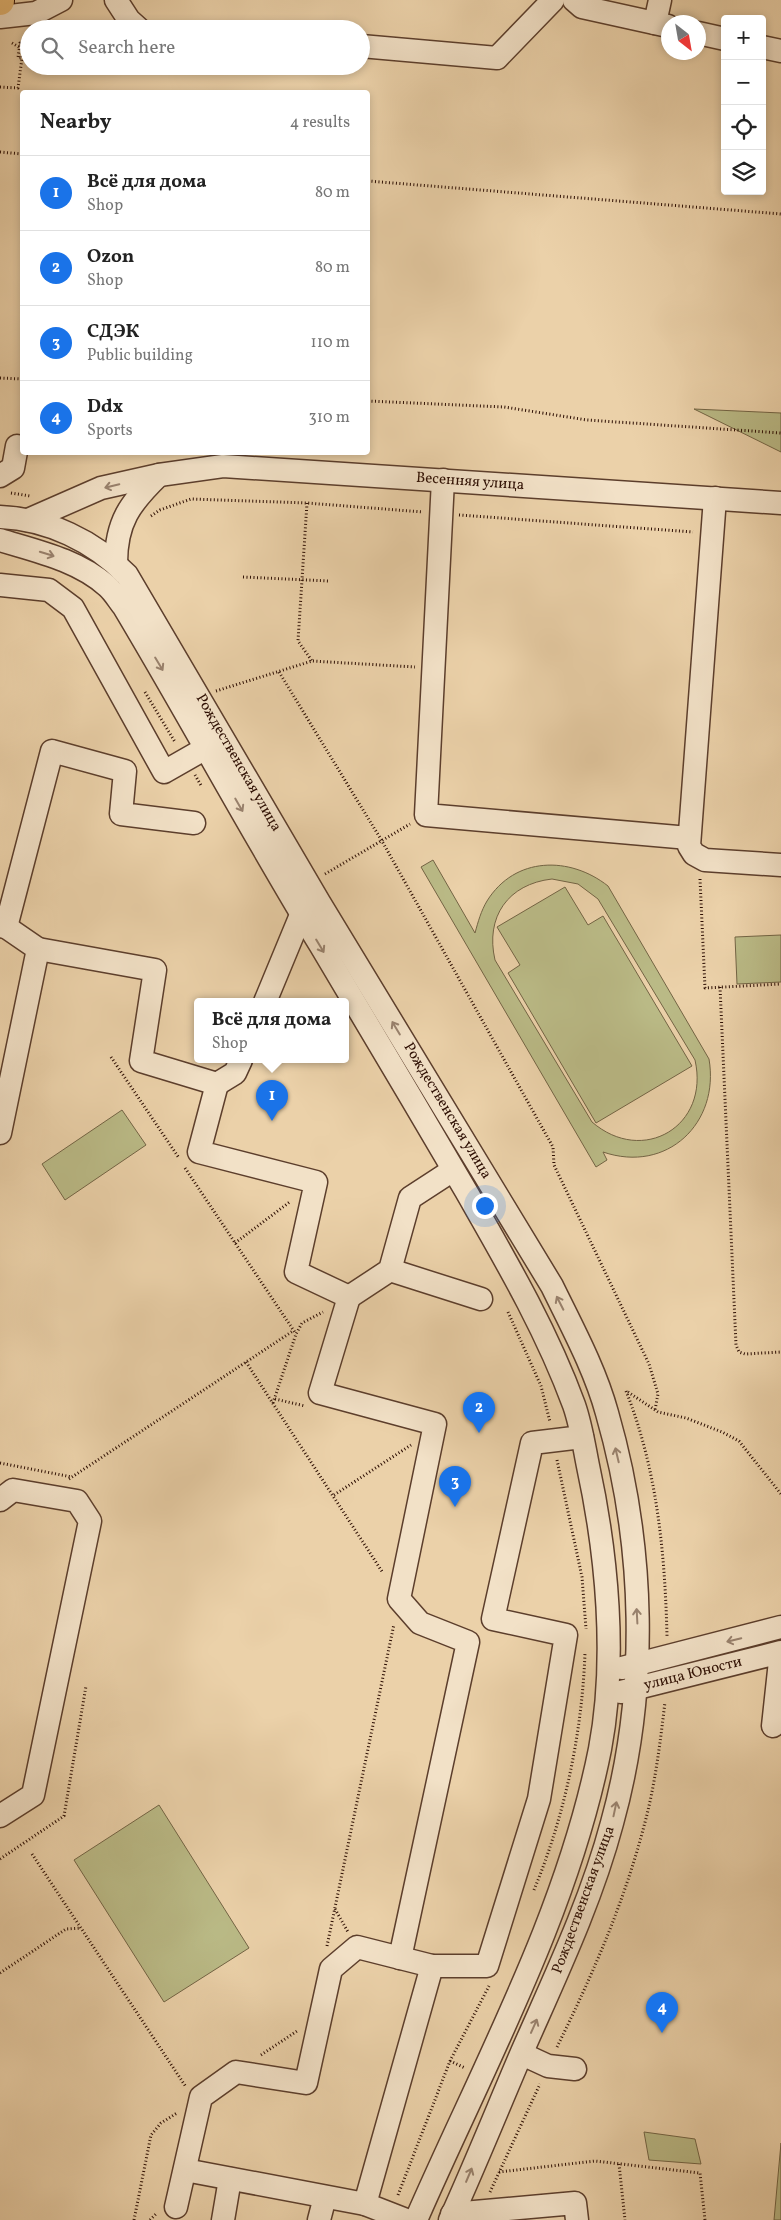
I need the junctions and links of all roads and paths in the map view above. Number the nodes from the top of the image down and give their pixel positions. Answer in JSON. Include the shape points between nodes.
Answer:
{"nodes":[{"id":1,"x":61,"y":0,"type":"edge"},
{"id":2,"x":116,"y":0,"type":"edge"},
{"id":3,"x":553,"y":0,"type":"edge"},
{"id":4,"x":574,"y":0,"type":"edge"},
{"id":5,"x":660,"y":0,"type":"edge"},
{"id":6,"x":661,"y":15,"type":"edge"},
{"id":7,"x":0,"y":16,"type":"edge"},
{"id":8,"x":129,"y":20,"type":"edge"},
{"id":9,"x":661,"y":25,"type":"edge"},
{"id":10,"x":706,"y":34,"type":"edge"},
{"id":11,"x":721,"y":37,"type":"edge"},
{"id":12,"x":18,"y":42,"type":"dead end"},
{"id":13,"x":12,"y":43,"type":"dead end"},
{"id":14,"x":370,"y":47,"type":"edge"},
{"id":15,"x":20,"y":48,"type":"edge"},
{"id":16,"x":766,"y":48,"type":"edge"},
{"id":17,"x":781,"y":51,"type":"edge"},
{"id":18,"x":20,"y":58,"type":"edge"},
{"id":19,"x":20,"y":73,"type":"edge"},
{"id":20,"x":0,"y":87,"type":"edge"},
{"id":21,"x":0,"y":152,"type":"edge"},
{"id":22,"x":20,"y":154,"type":"edge"},
{"id":23,"x":370,"y":181,"type":"edge"},
{"id":24,"x":781,"y":214,"type":"edge"},
{"id":25,"x":0,"y":378,"type":"edge"},
{"id":26,"x":20,"y":379,"type":"edge"},
{"id":27,"x":370,"y":401,"type":"edge"},
{"id":28,"x":781,"y":433,"type":"edge"},
{"id":29,"x":17,"y":446,"type":"dead end"},
{"id":30,"x":159,"y":475,"type":"junction"},
{"id":31,"x":0,"y":476,"type":"edge"},
{"id":32,"x":443,"y":480,"type":"junction"},
{"id":33,"x":715,"y":498,"type":"junction"},
{"id":34,"x":307,"y":503,"type":"junction"},
{"id":35,"x":781,"y":503,"type":"edge"},
{"id":36,"x":442,"y":513,"type":"junction"},
{"id":37,"x":0,"y":517,"type":"edge"},
{"id":38,"x":146,"y":519,"type":"dead end"},
{"id":39,"x":28,"y":520,"type":"junction"},
{"id":40,"x":712,"y":534,"type":"junction"},
{"id":41,"x":0,"y":540,"type":"edge"},
{"id":42,"x":116,"y":563,"type":"junction"},
{"id":43,"x":243,"y":577,"type":"dead end"},
{"id":44,"x":302,"y":580,"type":"junction"},
{"id":45,"x":329,"y":581,"type":"dead end"},
{"id":46,"x":0,"y":585,"type":"edge"},
{"id":47,"x":312,"y":661,"type":"junction"},
{"id":48,"x":434,"y":668,"type":"junction"},
{"id":49,"x":280,"y":672,"type":"junction"},
{"id":50,"x":215,"y":691,"type":"dead end"},
{"id":51,"x":206,"y":748,"type":"junction"},
{"id":52,"x":125,"y":771,"type":"junction"},
{"id":53,"x":164,"y":772,"type":"junction"},
{"id":54,"x":426,"y":815,"type":"junction"},
{"id":55,"x":194,"y":823,"type":"dead end"},
{"id":56,"x":690,"y":838,"type":"junction"},
{"id":57,"x":382,"y":841,"type":"junction"},
{"id":58,"x":781,"y":865,"type":"edge"},
{"id":59,"x":331,"y":871,"type":"dead end"},
{"id":60,"x":700,"y":873,"type":"dead end"},
{"id":61,"x":301,"y":915,"type":"junction"},
{"id":62,"x":3,"y":926,"type":"edge"},
{"id":63,"x":38,"y":949,"type":"junction"},
{"id":64,"x":781,"y":984,"type":"edge"},
{"id":65,"x":720,"y":987,"type":"junction"},
{"id":66,"x":267,"y":998,"type":"edge"},
{"id":67,"x":111,"y":1057,"type":"dead end"},
{"id":68,"x":240,"y":1063,"type":"edge"},
{"id":69,"x":217,"y":1084,"type":"junction"},
{"id":70,"x":0,"y":1133,"type":"edge"},
{"id":71,"x":453,"y":1170,"type":"junction"},
{"id":72,"x":316,"y":1182,"type":"junction"},
{"id":73,"x":235,"y":1243,"type":"junction"},
{"id":74,"x":390,"y":1270,"type":"junction"},
{"id":75,"x":481,"y":1299,"type":"dead end"},
{"id":76,"x":346,"y":1306,"type":"junction"},
{"id":77,"x":295,"y":1332,"type":"junction"},
{"id":78,"x":781,"y":1352,"type":"edge"},
{"id":79,"x":246,"y":1362,"type":"junction"},
{"id":80,"x":274,"y":1401,"type":"junction"},
{"id":81,"x":307,"y":1407,"type":"dead end"},
{"id":82,"x":655,"y":1410,"type":"junction"},
{"id":83,"x":434,"y":1430,"type":"junction"},
{"id":84,"x":582,"y":1437,"type":"junction"},
{"id":85,"x":0,"y":1463,"type":"edge"},
{"id":86,"x":72,"y":1477,"type":"junction"},
{"id":87,"x":4,"y":1493,"type":"edge"},
{"id":88,"x":781,"y":1494,"type":"edge"},
{"id":89,"x":334,"y":1495,"type":"junction"},
{"id":90,"x":51,"y":1497,"type":"junction"},
{"id":91,"x":399,"y":1599,"type":"junction"},
{"id":92,"x":492,"y":1619,"type":"junction"},
{"id":93,"x":781,"y":1627,"type":"edge"},
{"id":94,"x":667,"y":1639,"type":"dead end"},
{"id":95,"x":468,"y":1642,"type":"junction"},
{"id":96,"x":781,"y":1652,"type":"edge"},
{"id":97,"x":637,"y":1664,"type":"junction"},
{"id":98,"x":608,"y":1672,"type":"junction"},
{"id":99,"x":86,"y":1686,"type":"dead end"},
{"id":100,"x":635,"y":1689,"type":"junction"},
{"id":101,"x":606,"y":1696,"type":"junction"},
{"id":102,"x":666,"y":1696,"type":"dead end"},
{"id":103,"x":773,"y":1726,"type":"dead end"},
{"id":104,"x":0,"y":1816,"type":"edge"},
{"id":105,"x":32,"y":1854,"type":"dead end"},
{"id":106,"x":0,"y":1859,"type":"edge"},
{"id":107,"x":81,"y":1928,"type":"junction"},
{"id":108,"x":400,"y":1958,"type":"junction"},
{"id":109,"x":432,"y":1966,"type":"junction"},
{"id":110,"x":331,"y":1969,"type":"junction"},
{"id":111,"x":0,"y":1973,"type":"edge"},
{"id":112,"x":321,"y":2015,"type":"junction"},
{"id":113,"x":522,"y":2054,"type":"junction"},
{"id":114,"x":548,"y":2066,"type":"junction"},
{"id":115,"x":574,"y":2069,"type":"dead end"},
{"id":116,"x":236,"y":2072,"type":"junction"},
{"id":117,"x":198,"y":2099,"type":"junction"},
{"id":118,"x":619,"y":2164,"type":"junction"},
{"id":119,"x":184,"y":2170,"type":"junction"},
{"id":120,"x":499,"y":2172,"type":"junction"},
{"id":121,"x":230,"y":2179,"type":"junction"},
{"id":122,"x":325,"y":2196,"type":"junction"},
{"id":123,"x":365,"y":2204,"type":"junction"},
{"id":124,"x":176,"y":2207,"type":"dead end"},
{"id":125,"x":481,"y":2212,"type":"junction"},
{"id":126,"x":451,"y":2217,"type":"edge"},
{"id":127,"x":134,"y":2220,"type":"edge"},
{"id":128,"x":223,"y":2220,"type":"edge"},
{"id":129,"x":319,"y":2220,"type":"edge"},
{"id":130,"x":406,"y":2220,"type":"edge"},
{"id":131,"x":416,"y":2220,"type":"edge"},
{"id":132,"x":577,"y":2220,"type":"edge"},
{"id":133,"x":625,"y":2220,"type":"edge"},
{"id":134,"x":705,"y":2220,"type":"edge"}],
"edges":[{"from":1,"to":7,"type":"street","via":[[36,13]]},
{"from":2,"to":8,"type":"street"},
{"from":3,"to":14,"type":"street","via":[[497,58]]},
{"from":4,"to":9,"type":"street","via":[[582,7]]},
{"from":5,"to":6,"type":"street"},
{"from":10,"to":11,"type":"street"},
{"from":12,"to":18,"type":"path","via":[[17,59]]},
{"from":13,"to":15,"type":"path"},
{"from":16,"to":17,"type":"street"},
{"from":19,"to":20,"type":"path","via":[[18,88]]},
{"from":21,"to":22,"type":"path"},
{"from":23,"to":24,"type":"path"},
{"from":25,"to":26,"type":"path"},
{"from":27,"to":28,"type":"path","via":[[504,406],[587,420]]},
{"from":29,"to":31,"type":"street","via":[[13,468]]},
{"from":30,"to":32,"type":"street","name":"Весенняя улица","via":[[223,466]]},
{"from":30,"to":39,"type":"street","name":"Весенняя улица","one_way":true,"via":[[83,494]]},
{"from":30,"to":42,"type":"street","via":[[136,496],[122,522],[116,542]]},
{"from":32,"to":33,"type":"street","name":"Весенняя улица"},
{"from":32,"to":36,"type":"street"},
{"from":33,"to":35,"type":"street","name":"Весенняя улица"},
{"from":33,"to":40,"type":"street"},
{"from":34,"to":36,"type":"path"},
{"from":34,"to":38,"type":"path","via":[[191,498]]},
{"from":34,"to":44,"type":"path"},
{"from":36,"to":40,"type":"path"},
{"from":36,"to":48,"type":"street"},
{"from":37,"to":39,"type":"street","name":"Рождественская улица"},
{"from":39,"to":42,"type":"street","name":"Рождественская улица","via":[[84,540]]},
{"from":40,"to":56,"type":"street"},
{"from":41,"to":51,"type":"street","name":"Рождественская улица","one_way":true,"via":[[54,556],[108,586],[124,607]]},
{"from":97,"to":42,"type":"street","name":"Рождественская улица","one_way":true,"via":[[638,1629],[628,1506],[607,1412],[579,1341],[552,1286],[501,1200],[322,906],[157,623]]},
{"from":43,"to":44,"type":"path"},
{"from":44,"to":45,"type":"path"},
{"from":44,"to":47,"type":"path","via":[[298,641]]},
{"from":46,"to":53,"type":"street","via":[[48,590],[73,608]]},
{"from":47,"to":48,"type":"path"},
{"from":47,"to":49,"type":"path"},
{"from":48,"to":54,"type":"street"},
{"from":49,"to":50,"type":"path"},
{"from":49,"to":57,"type":"path"},
{"from":51,"to":53,"type":"street"},
{"from":51,"to":61,"type":"street","name":"Рождественская улица","one_way":true},
{"from":52,"to":53,"type":"street"},
{"from":52,"to":55,"type":"street","via":[[121,814]]},
{"from":52,"to":62,"type":"street","via":[[52,751]]},
{"from":54,"to":56,"type":"street"},
{"from":54,"to":57,"type":"path"},
{"from":56,"to":58,"type":"street","via":[[689,846],[694,854],[705,860]]},
{"from":57,"to":59,"type":"path"},
{"from":57,"to":82,"type":"path","via":[[554,1147],[554,1165],[649,1364],[658,1394]]},
{"from":60,"to":65,"type":"path","via":[[705,988]]},
{"from":61,"to":66,"type":"street"},
{"from":61,"to":71,"type":"street","name":"Рождественская улица","one_way":true},
{"from":62,"to":63,"type":"street"},
{"from":63,"to":69,"type":"street","via":[[155,970],[141,1061]]},
{"from":63,"to":70,"type":"street"},
{"from":64,"to":65,"type":"path"},
{"from":65,"to":78,"type":"path","via":[[736,1345],[739,1352],[745,1354]]},
{"from":67,"to":73,"type":"path"},
{"from":68,"to":69,"type":"street","via":[[235,1073]]},
{"from":69,"to":72,"type":"street","via":[[200,1152]]},
{"from":71,"to":74,"type":"street","via":[[410,1198]]},
{"from":71,"to":84,"type":"street","name":"Рождественская улица","via":[[526,1296],[564,1381]]},
{"from":72,"to":73,"type":"path"},
{"from":72,"to":76,"type":"street","via":[[296,1272]]},
{"from":73,"to":77,"type":"path"},
{"from":74,"to":75,"type":"street"},
{"from":74,"to":76,"type":"street"},
{"from":76,"to":77,"type":"path","via":[[319,1314]]},
{"from":76,"to":83,"type":"street","via":[[320,1393],[435,1424]]},
{"from":77,"to":79,"type":"path"},
{"from":77,"to":80,"type":"path"},
{"from":79,"to":80,"type":"path"},
{"from":79,"to":86,"type":"path"},
{"from":80,"to":81,"type":"path"},
{"from":80,"to":89,"type":"path"},
{"from":82,"to":88,"type":"path","via":[[722,1432],[739,1441]]},
{"from":82,"to":94,"type":"path","via":[[626,1391],[638,1421],[659,1514]]},
{"from":83,"to":89,"type":"path"},
{"from":83,"to":91,"type":"street"},
{"from":84,"to":92,"type":"street","via":[[532,1444]]},
{"from":84,"to":98,"type":"street","name":"Рождественская улица","via":[[598,1510]]},
{"from":85,"to":86,"type":"path"},
{"from":86,"to":90,"type":"path","via":[[54,1490]]},
{"from":87,"to":90,"type":"street"},
{"from":89,"to":91,"type":"path"},
{"from":90,"to":104,"type":"street","via":[[76,1501],[90,1521],[32,1796]]},
{"from":91,"to":95,"type":"street","via":[[420,1623]]},
{"from":91,"to":110,"type":"path","via":[[324,1961]]},
{"from":92,"to":95,"type":"street"},
{"from":92,"to":109,"type":"street","via":[[566,1635],[539,1800],[487,1966]]},
{"from":93,"to":97,"type":"street","name":"улица Юности","one_way":true},
{"from":95,"to":108,"type":"street"},
{"from":96,"to":100,"type":"street","name":"улица Юности"},
{"from":96,"to":103,"type":"street"},
{"from":97,"to":98,"type":"street","name":"улица Юности"},
{"from":97,"to":100,"type":"street","name":"Рождественская улица"},
{"from":98,"to":101,"type":"street","name":"Рождественская улица"},
{"from":99,"to":106,"type":"path","via":[[64,1816]]},
{"from":100,"to":101,"type":"street","name":"улица Юности"},
{"from":113,"to":100,"type":"street","name":"Рождественская улица","one_way":true,"via":[[570,1943],[612,1823],[628,1752]]},
{"from":101,"to":131,"type":"street","name":"Рождественская улица","via":[[600,1746],[566,1874],[537,1948]]},
{"from":102,"to":114,"type":"path","via":[[655,1779],[624,1894]]},
{"from":105,"to":107,"type":"path"},
{"from":107,"to":111,"type":"path","via":[[66,1929]]},
{"from":107,"to":117,"type":"path"},
{"from":108,"to":109,"type":"street"},
{"from":108,"to":110,"type":"street","via":[[357,1947]]},
{"from":109,"to":123,"type":"street"},
{"from":110,"to":112,"type":"street"},
{"from":112,"to":116,"type":"path"},
{"from":112,"to":116,"type":"street","via":[[306,2083]]},
{"from":113,"to":114,"type":"street"},
{"from":126,"to":113,"type":"street","name":"Рождественская улица","one_way":true},
{"from":114,"to":115,"type":"street"},
{"from":114,"to":120,"type":"path"},
{"from":116,"to":117,"type":"street"},
{"from":117,"to":119,"type":"street"},
{"from":117,"to":127,"type":"path","via":[[161,2123],[150,2135]]},
{"from":118,"to":120,"type":"path","via":[[595,2161]]},
{"from":118,"to":133,"type":"path"},
{"from":118,"to":134,"type":"path","via":[[700,2173]]},
{"from":119,"to":121,"type":"street"},
{"from":119,"to":124,"type":"street"},
{"from":120,"to":125,"type":"path"},
{"from":121,"to":122,"type":"street"},
{"from":121,"to":128,"type":"street"},
{"from":122,"to":123,"type":"street"},
{"from":122,"to":129,"type":"street"},
{"from":123,"to":130,"type":"street"},
{"from":125,"to":126,"type":"street"},
{"from":125,"to":132,"type":"street","via":[[575,2203]]}]}
